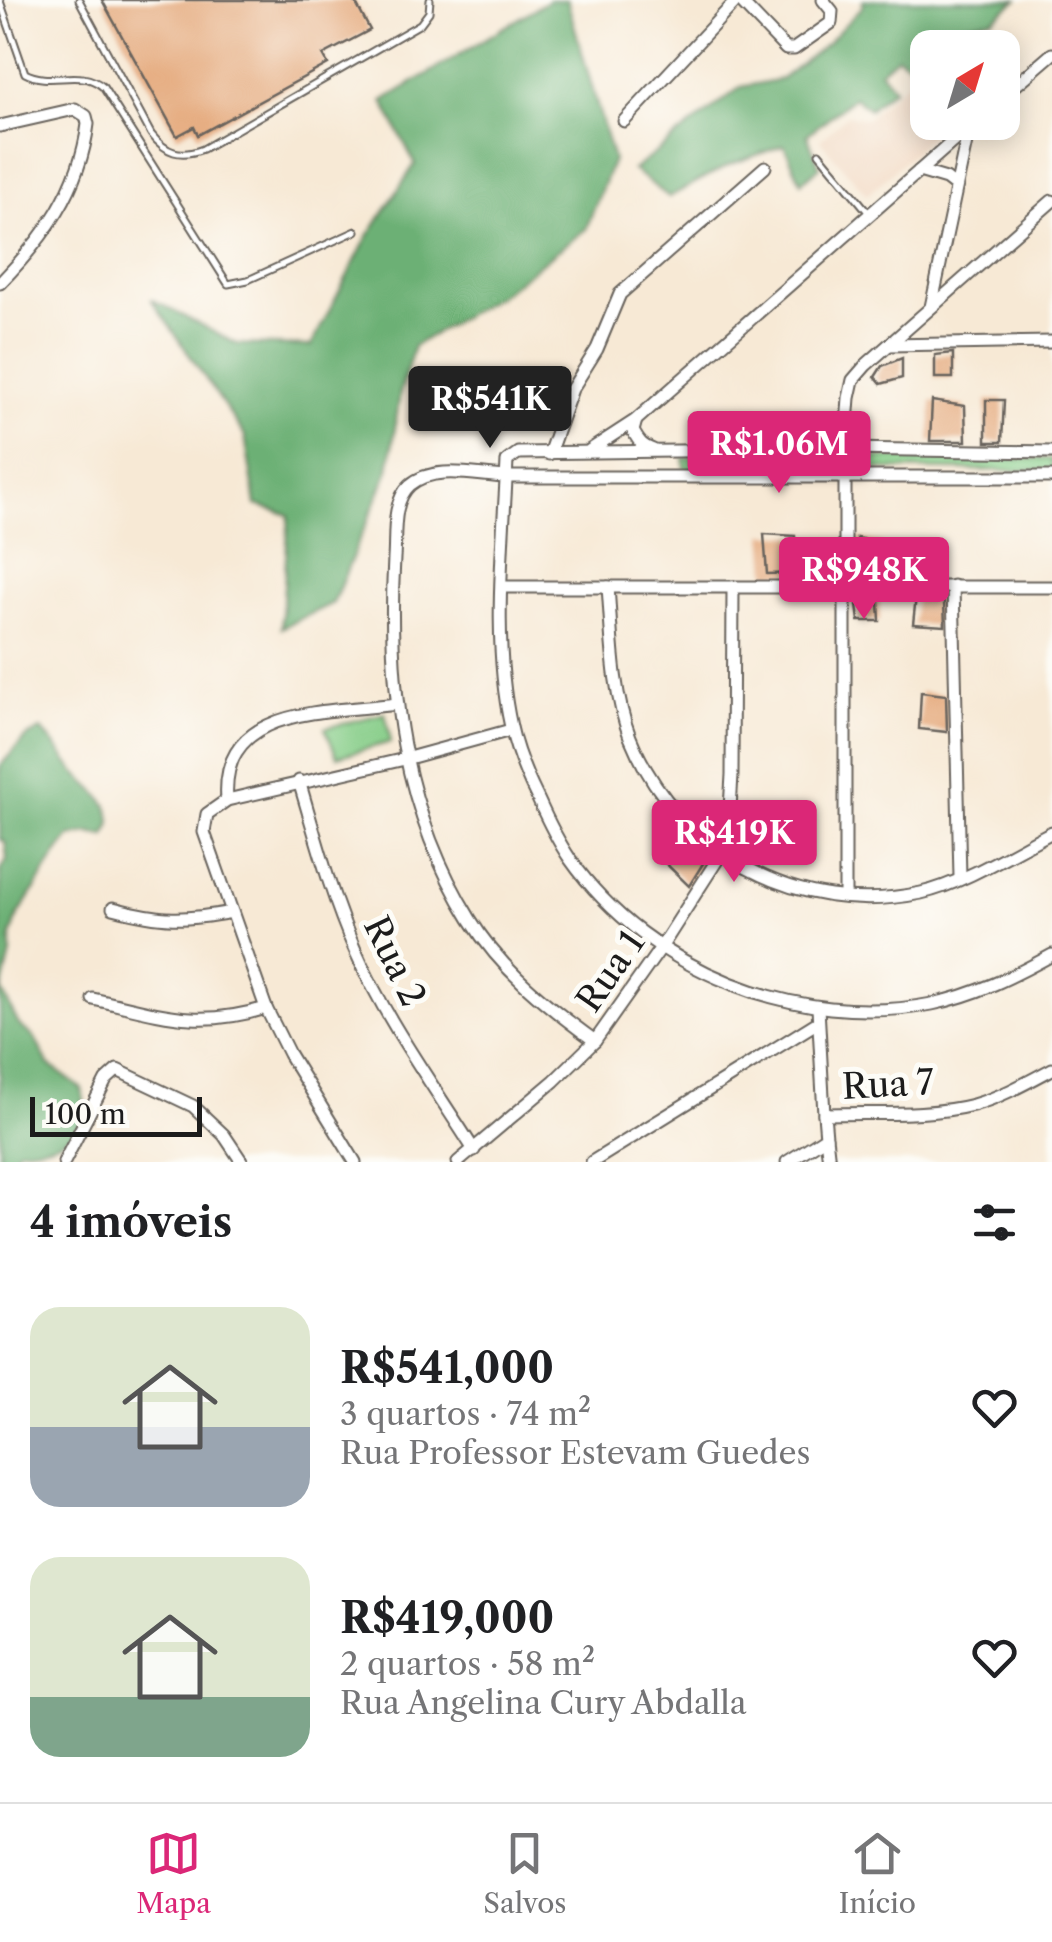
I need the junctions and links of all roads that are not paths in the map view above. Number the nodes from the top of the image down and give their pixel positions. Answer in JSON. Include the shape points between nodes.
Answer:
{"nodes":[{"id":1,"x":79,"y":0,"type":"edge"},
{"id":2,"x":430,"y":0,"type":"edge"},
{"id":3,"x":738,"y":0,"type":"edge"},
{"id":4,"x":823,"y":0,"type":"edge"},
{"id":5,"x":0,"y":1,"type":"edge"},
{"id":6,"x":1052,"y":54,"type":"edge"},
{"id":7,"x":1020,"y":82,"type":"edge"},
{"id":8,"x":624,"y":121,"type":"dead end"},
{"id":9,"x":0,"y":126,"type":"edge"},
{"id":10,"x":955,"y":140,"type":"edge"},
{"id":11,"x":968,"y":140,"type":"edge"},
{"id":12,"x":819,"y":153,"type":"dead end"},
{"id":13,"x":765,"y":166,"type":"dead end"},
{"id":14,"x":919,"y":171,"type":"junction"},
{"id":15,"x":955,"y":186,"type":"junction"},
{"id":16,"x":1052,"y":201,"type":"edge"},
{"id":17,"x":870,"y":213,"type":"junction"},
{"id":18,"x":356,"y":231,"type":"dead end"},
{"id":19,"x":0,"y":283,"type":"edge"},
{"id":20,"x":931,"y":307,"type":"junction"},
{"id":21,"x":1052,"y":342,"type":"edge"},
{"id":22,"x":889,"y":345,"type":"junction"},
{"id":23,"x":636,"y":420,"type":"junction"},
{"id":24,"x":844,"y":449,"type":"junction"},
{"id":25,"x":587,"y":452,"type":"junction"},
{"id":26,"x":658,"y":452,"type":"junction"},
{"id":27,"x":1052,"y":452,"type":"edge"},
{"id":28,"x":549,"y":454,"type":"junction"},
{"id":29,"x":844,"y":475,"type":"junction"},
{"id":30,"x":506,"y":477,"type":"junction"},
{"id":31,"x":1052,"y":477,"type":"edge"},
{"id":32,"x":953,"y":586,"type":"junction"},
{"id":33,"x":502,"y":587,"type":"junction"},
{"id":34,"x":608,"y":587,"type":"junction"},
{"id":35,"x":733,"y":587,"type":"junction"},
{"id":36,"x":843,"y":587,"type":"junction"},
{"id":37,"x":1052,"y":587,"type":"edge"},
{"id":38,"x":397,"y":704,"type":"junction"},
{"id":39,"x":511,"y":730,"type":"junction"},
{"id":40,"x":405,"y":760,"type":"junction"},
{"id":41,"x":298,"y":782,"type":"junction"},
{"id":42,"x":225,"y":801,"type":"junction"},
{"id":43,"x":1052,"y":832,"type":"edge"},
{"id":44,"x":721,"y":854,"type":"junction"},
{"id":45,"x":960,"y":877,"type":"junction"},
{"id":46,"x":845,"y":897,"type":"junction"},
{"id":47,"x":114,"y":908,"type":"dead end"},
{"id":48,"x":232,"y":912,"type":"junction"},
{"id":49,"x":662,"y":946,"type":"junction"},
{"id":50,"x":1052,"y":956,"type":"edge"},
{"id":51,"x":93,"y":999,"type":"dead end"},
{"id":52,"x":266,"y":1008,"type":"junction"},
{"id":53,"x":818,"y":1008,"type":"junction"},
{"id":54,"x":818,"y":1022,"type":"junction"},
{"id":55,"x":595,"y":1040,"type":"junction"},
{"id":56,"x":1052,"y":1069,"type":"edge"},
{"id":57,"x":824,"y":1114,"type":"junction"},
{"id":58,"x":826,"y":1138,"type":"junction"},
{"id":59,"x":474,"y":1150,"type":"junction"},
{"id":60,"x":64,"y":1162,"type":"edge"},
{"id":61,"x":242,"y":1162,"type":"edge"},
{"id":62,"x":354,"y":1162,"type":"edge"},
{"id":63,"x":458,"y":1162,"type":"edge"},
{"id":64,"x":592,"y":1162,"type":"edge"},
{"id":65,"x":787,"y":1162,"type":"edge"},
{"id":66,"x":828,"y":1162,"type":"edge"}],
"edges":[{"from":1,"to":2,"type":"lane","via":[[151,134],[162,147],[190,154],[420,24]]},
{"from":3,"to":4,"type":"street","via":[[786,49],[831,23]]},
{"from":3,"to":8,"type":"street"},
{"from":5,"to":18,"type":"lane","via":[[25,73],[47,80],[86,76],[103,87],[228,284]]},
{"from":6,"to":7,"type":"street"},
{"from":9,"to":19,"type":"street","via":[[75,108],[88,124],[64,203]]},
{"from":10,"to":14,"type":"street"},
{"from":11,"to":15,"type":"street"},
{"from":12,"to":17,"type":"lane"},
{"from":13,"to":28,"type":"street","via":[[620,294],[572,389]]},
{"from":14,"to":15,"type":"street"},
{"from":14,"to":17,"type":"street"},
{"from":15,"to":20,"type":"street"},
{"from":16,"to":20,"type":"street"},
{"from":17,"to":23,"type":"street"},
{"from":20,"to":22,"type":"street"},
{"from":21,"to":22,"type":"street"},
{"from":22,"to":24,"type":"street","via":[[853,380]]},
{"from":23,"to":25,"type":"street"},
{"from":23,"to":26,"type":"street","via":[[637,439]]},
{"from":24,"to":26,"type":"street"},
{"from":24,"to":27,"type":"street"},
{"from":24,"to":29,"type":"street"},
{"from":25,"to":26,"type":"street"},
{"from":25,"to":28,"type":"street"},
{"from":28,"to":30,"type":"street","via":[[518,453]]},
{"from":29,"to":30,"type":"street"},
{"from":29,"to":31,"type":"street"},
{"from":29,"to":36,"type":"street"},
{"from":30,"to":33,"type":"street"},
{"from":30,"to":38,"type":"street","via":[[442,473],[412,483],[400,500],[391,621]]},
{"from":32,"to":36,"type":"street"},
{"from":32,"to":37,"type":"street"},
{"from":32,"to":45,"type":"street"},
{"from":33,"to":34,"type":"street"},
{"from":33,"to":39,"type":"street"},
{"from":34,"to":35,"type":"street"},
{"from":34,"to":44,"type":"street","via":[[616,684],[630,737],[676,812]]},
{"from":35,"to":36,"type":"street"},
{"from":35,"to":44,"type":"street","name":"Rua 1","via":[[732,776]]},
{"from":36,"to":46,"type":"street"},
{"from":38,"to":40,"type":"street"},
{"from":38,"to":42,"type":"street","via":[[261,727],[229,765]]},
{"from":39,"to":40,"type":"street"},
{"from":39,"to":49,"type":"street","via":[[571,861]]},
{"from":40,"to":41,"type":"street"},
{"from":40,"to":55,"type":"street","via":[[448,882],[471,921],[548,1007]]},
{"from":41,"to":42,"type":"street"},
{"from":41,"to":59,"type":"street","name":"Rua 2","via":[[356,952]]},
{"from":42,"to":48,"type":"street","via":[[206,814],[204,832]]},
{"from":43,"to":45,"type":"street"},
{"from":44,"to":46,"type":"street","via":[[764,879]]},
{"from":44,"to":49,"type":"street","name":"Rua 1"},
{"from":45,"to":46,"type":"street","via":[[926,892]]},
{"from":47,"to":48,"type":"street","via":[[182,921]]},
{"from":48,"to":52,"type":"street"},
{"from":49,"to":53,"type":"street","via":[[752,992]]},
{"from":49,"to":55,"type":"street","name":"Rua 1"},
{"from":50,"to":53,"type":"street","via":[[980,991],[932,1004]]},
{"from":51,"to":52,"type":"street","via":[[207,1021]]},
{"from":52,"to":62,"type":"street"},
{"from":53,"to":54,"type":"street","name":"Rua 7"},
{"from":54,"to":57,"type":"street","name":"Rua 7"},
{"from":54,"to":64,"type":"street"},
{"from":55,"to":59,"type":"street","name":"Rua 1"},
{"from":56,"to":57,"type":"street","name":"Rua 7","via":[[972,1105]]},
{"from":57,"to":58,"type":"street"},
{"from":58,"to":65,"type":"street"},
{"from":58,"to":66,"type":"street"},
{"from":59,"to":63,"type":"street","name":"Rua 1"},
{"from":60,"to":61,"type":"street","via":[[117,1070],[192,1106]]}]}
